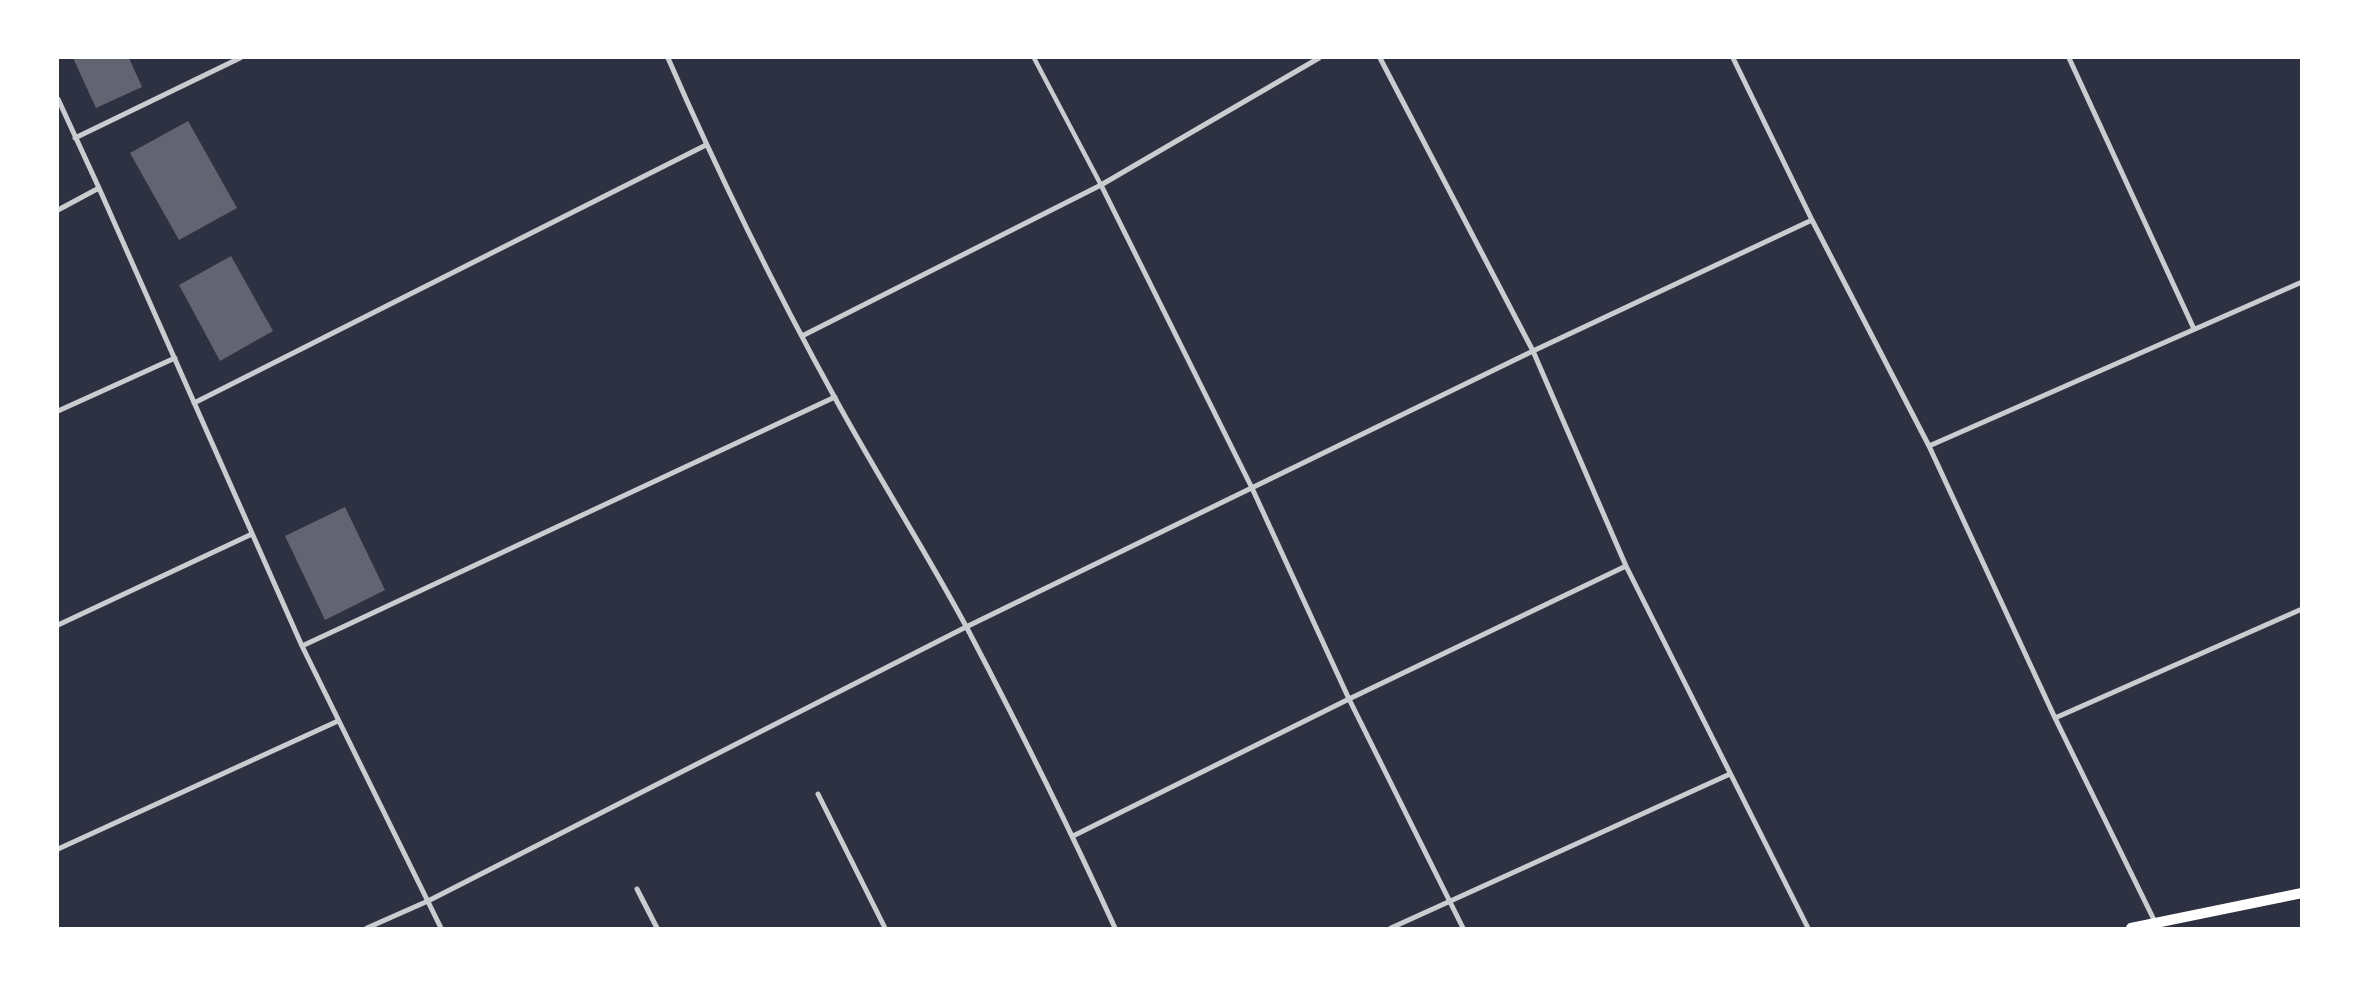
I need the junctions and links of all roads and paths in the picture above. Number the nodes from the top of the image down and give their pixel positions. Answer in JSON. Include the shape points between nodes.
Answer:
{"nodes":[{"id":1,"x":240,"y":58,"type":"edge"},
{"id":2,"x":668,"y":58,"type":"edge"},
{"id":3,"x":1034,"y":58,"type":"edge"},
{"id":4,"x":1320,"y":58,"type":"edge"},
{"id":5,"x":1380,"y":58,"type":"edge"},
{"id":6,"x":1733,"y":58,"type":"edge"},
{"id":7,"x":2068,"y":58,"type":"edge"},
{"id":8,"x":58,"y":99,"type":"edge"},
{"id":9,"x":75,"y":138,"type":"junction"},
{"id":10,"x":706,"y":146,"type":"junction"},
{"id":11,"x":1101,"y":185,"type":"junction"},
{"id":12,"x":99,"y":188,"type":"junction"},
{"id":13,"x":58,"y":210,"type":"edge"},
{"id":14,"x":1812,"y":220,"type":"junction"},
{"id":15,"x":2302,"y":282,"type":"edge"},
{"id":16,"x":2194,"y":329,"type":"junction"},
{"id":17,"x":802,"y":336,"type":"junction"},
{"id":18,"x":1533,"y":351,"type":"junction"},
{"id":19,"x":175,"y":358,"type":"junction"},
{"id":20,"x":835,"y":398,"type":"junction"},
{"id":21,"x":194,"y":403,"type":"junction"},
{"id":22,"x":58,"y":411,"type":"edge"},
{"id":23,"x":1929,"y":446,"type":"junction"},
{"id":24,"x":1252,"y":488,"type":"junction"},
{"id":25,"x":252,"y":534,"type":"junction"},
{"id":26,"x":1626,"y":566,"type":"junction"},
{"id":27,"x":2302,"y":609,"type":"edge"},
{"id":28,"x":58,"y":626,"type":"edge"},
{"id":29,"x":966,"y":627,"type":"junction"},
{"id":30,"x":302,"y":646,"type":"junction"},
{"id":31,"x":1349,"y":699,"type":"junction"},
{"id":32,"x":2055,"y":718,"type":"junction"},
{"id":33,"x":338,"y":721,"type":"junction"},
{"id":34,"x":1730,"y":774,"type":"junction"},
{"id":35,"x":818,"y":794,"type":"dead end"},
{"id":36,"x":1073,"y":836,"type":"junction"},
{"id":37,"x":58,"y":849,"type":"edge"},
{"id":38,"x":637,"y":889,"type":"dead end"},
{"id":39,"x":2302,"y":893,"type":"edge"},
{"id":40,"x":428,"y":901,"type":"junction"},
{"id":41,"x":1449,"y":902,"type":"junction"},
{"id":42,"x":2156,"y":926,"type":"edge"},
{"id":43,"x":367,"y":928,"type":"edge"},
{"id":44,"x":441,"y":928,"type":"edge"},
{"id":45,"x":657,"y":928,"type":"edge"},
{"id":46,"x":885,"y":928,"type":"edge"},
{"id":47,"x":1115,"y":928,"type":"edge"},
{"id":48,"x":1391,"y":928,"type":"edge"},
{"id":49,"x":1462,"y":928,"type":"edge"},
{"id":50,"x":1808,"y":928,"type":"edge"},
{"id":51,"x":2131,"y":928,"type":"edge"}],
"edges":[{"from":1,"to":9,"type":"street"},
{"from":2,"to":10,"type":"street"},
{"from":3,"to":11,"type":"street"},
{"from":4,"to":11,"type":"street"},
{"from":5,"to":18,"type":"street"},
{"from":6,"to":14,"type":"street"},
{"from":7,"to":16,"type":"street"},
{"from":8,"to":9,"type":"street"},
{"from":9,"to":12,"type":"street"},
{"from":10,"to":17,"type":"street"},
{"from":10,"to":21,"type":"street"},
{"from":11,"to":17,"type":"street"},
{"from":11,"to":24,"type":"street"},
{"from":12,"to":13,"type":"street"},
{"from":12,"to":19,"type":"street"},
{"from":14,"to":18,"type":"street"},
{"from":14,"to":23,"type":"street"},
{"from":15,"to":16,"type":"street"},
{"from":16,"to":23,"type":"street"},
{"from":17,"to":20,"type":"street"},
{"from":18,"to":24,"type":"street"},
{"from":18,"to":26,"type":"street"},
{"from":19,"to":21,"type":"street"},
{"from":19,"to":22,"type":"street"},
{"from":20,"to":29,"type":"street"},
{"from":20,"to":30,"type":"street"},
{"from":21,"to":25,"type":"street"},
{"from":23,"to":32,"type":"street"},
{"from":24,"to":29,"type":"street"},
{"from":24,"to":31,"type":"street"},
{"from":25,"to":28,"type":"street"},
{"from":25,"to":30,"type":"street"},
{"from":26,"to":31,"type":"street"},
{"from":26,"to":34,"type":"street"},
{"from":27,"to":32,"type":"street"},
{"from":29,"to":36,"type":"street"},
{"from":29,"to":40,"type":"street"},
{"from":30,"to":33,"type":"street"},
{"from":31,"to":36,"type":"street"},
{"from":31,"to":41,"type":"street"},
{"from":32,"to":42,"type":"street"},
{"from":33,"to":37,"type":"street"},
{"from":33,"to":40,"type":"street"},
{"from":34,"to":41,"type":"street"},
{"from":34,"to":50,"type":"street"},
{"from":35,"to":46,"type":"street"},
{"from":36,"to":47,"type":"street"},
{"from":38,"to":45,"type":"street"},
{"from":39,"to":42,"type":"main road"},
{"from":40,"to":43,"type":"street"},
{"from":40,"to":44,"type":"street"},
{"from":41,"to":48,"type":"street"},
{"from":41,"to":49,"type":"street"},
{"from":42,"to":51,"type":"main road"}]}
